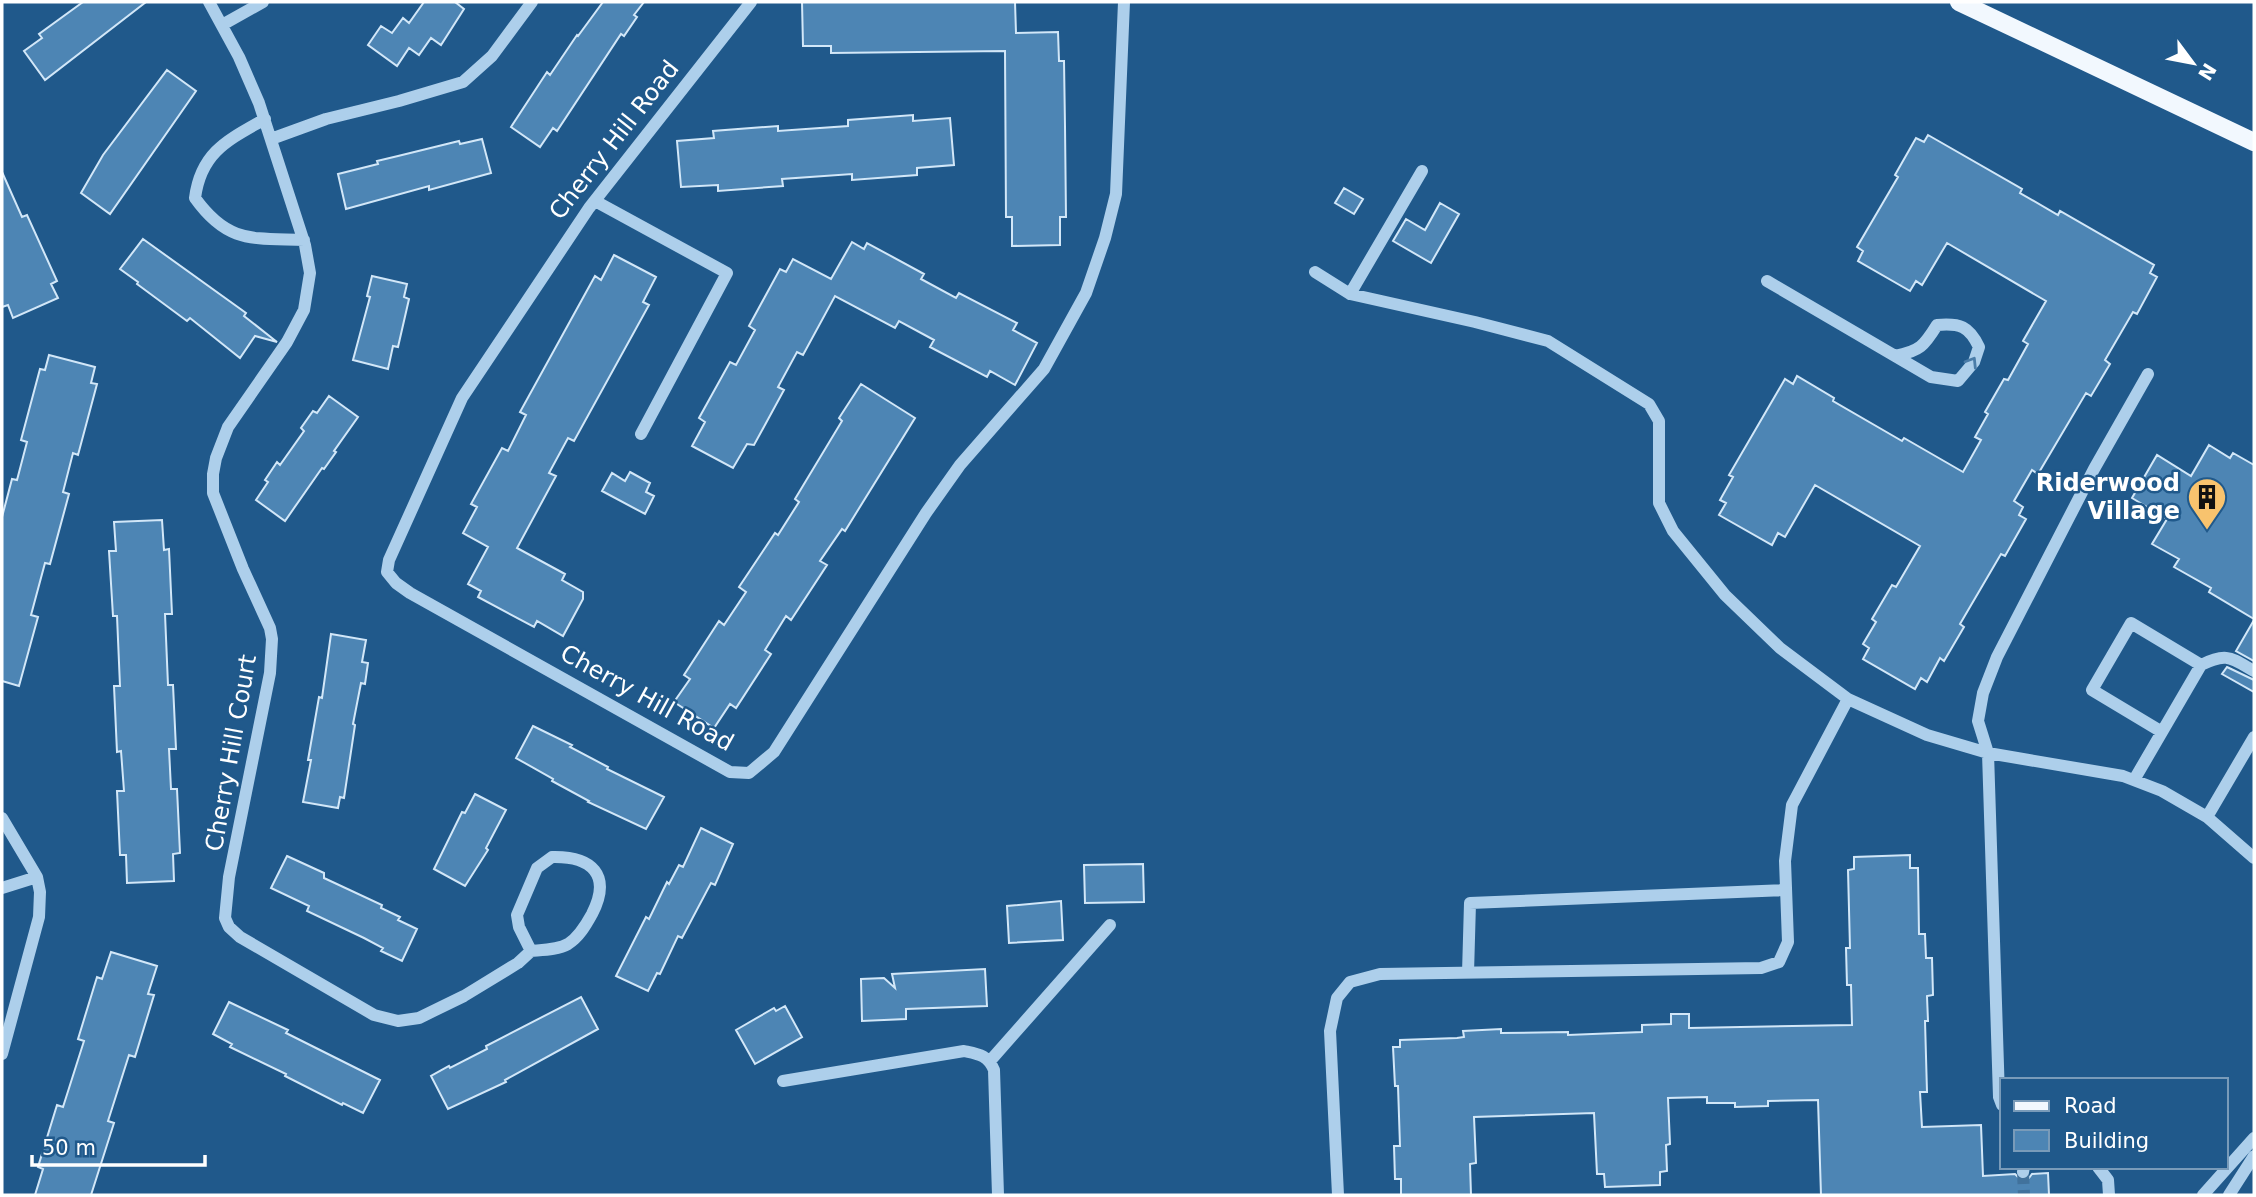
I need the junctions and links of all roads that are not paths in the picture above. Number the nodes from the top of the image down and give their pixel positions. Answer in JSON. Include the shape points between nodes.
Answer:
{"nodes":[{"id":1,"x":209,"y":2,"type":"edge"},
{"id":2,"x":263,"y":2,"type":"edge"},
{"id":3,"x":532,"y":2,"type":"edge"},
{"id":4,"x":751,"y":2,"type":"edge"},
{"id":5,"x":1124,"y":2,"type":"edge"},
{"id":6,"x":1959,"y":2,"type":"edge"},
{"id":7,"x":222,"y":25,"type":"junction"},
{"id":8,"x":265,"y":119,"type":"junction"},
{"id":9,"x":271,"y":139,"type":"junction"},
{"id":10,"x":2254,"y":142,"type":"edge"},
{"id":11,"x":1422,"y":171,"type":"dead end"},
{"id":12,"x":594,"y":201,"type":"junction"},
{"id":13,"x":304,"y":240,"type":"junction"},
{"id":14,"x":1315,"y":272,"type":"dead end"},
{"id":15,"x":1766,"y":281,"type":"dead end"},
{"id":16,"x":1350,"y":294,"type":"junction"},
{"id":17,"x":1895,"y":356,"type":"junction"},
{"id":18,"x":2148,"y":374,"type":"dead end"},
{"id":19,"x":641,"y":434,"type":"dead end"},
{"id":20,"x":2201,"y":664,"type":"junction"},
{"id":21,"x":2254,"y":671,"type":"edge"},
{"id":22,"x":1848,"y":699,"type":"junction"},
{"id":23,"x":2162,"y":732,"type":"junction"},
{"id":24,"x":2254,"y":737,"type":"edge"},
{"id":25,"x":1988,"y":752,"type":"junction"},
{"id":26,"x":2134,"y":780,"type":"junction"},
{"id":27,"x":2207,"y":817,"type":"junction"},
{"id":28,"x":2,"y":818,"type":"edge"},
{"id":29,"x":2254,"y":858,"type":"edge"},
{"id":30,"x":37,"y":877,"type":"junction"},
{"id":31,"x":2,"y":888,"type":"edge"},
{"id":32,"x":1786,"y":890,"type":"junction"},
{"id":33,"x":1110,"y":925,"type":"dead end"},
{"id":34,"x":531,"y":951,"type":"junction"},
{"id":35,"x":1468,"y":973,"type":"junction"},
{"id":36,"x":2,"y":1054,"type":"edge"},
{"id":37,"x":990,"y":1061,"type":"junction"},
{"id":38,"x":783,"y":1081,"type":"dead end"},
{"id":39,"x":2000,"y":1100,"type":"edge"},
{"id":40,"x":2254,"y":1138,"type":"edge"},
{"id":41,"x":2254,"y":1156,"type":"edge"},
{"id":42,"x":2228,"y":1167,"type":"edge"},
{"id":43,"x":2100,"y":1169,"type":"edge"},
{"id":44,"x":2226,"y":1169,"type":"edge"},
{"id":45,"x":998,"y":1195,"type":"edge"},
{"id":46,"x":1338,"y":1195,"type":"edge"},
{"id":47,"x":2109,"y":1195,"type":"edge"},
{"id":48,"x":2203,"y":1195,"type":"edge"},
{"id":49,"x":2229,"y":1195,"type":"edge"}],
"edges":[{"from":1,"to":7,"type":"street","name":"Cherry Hill Court"},
{"from":2,"to":7,"type":"street"},
{"from":3,"to":9,"type":"street","via":[[492,57],[463,82],[326,119]]},
{"from":4,"to":12,"type":"street","name":"Cherry Hill Road"},
{"from":5,"to":12,"type":"street","name":"Cherry Hill Road","via":[[1115,194],[1086,293],[1044,369],[960,465],[774,752],[749,774],[730,772],[658,733],[410,593],[387,572],[462,398]]},
{"from":6,"to":10,"type":"main road"},
{"from":7,"to":8,"type":"street","name":"Cherry Hill Court"},
{"from":8,"to":9,"type":"street","name":"Cherry Hill Court"},
{"from":8,"to":13,"type":"street","via":[[215,151],[198,177],[195,198],[217,223],[246,238]]},
{"from":9,"to":13,"type":"street","name":"Cherry Hill Court"},
{"from":11,"to":16,"type":"street"},
{"from":12,"to":19,"type":"street","via":[[727,273]]},
{"from":13,"to":34,"type":"street","name":"Cherry Hill Court","via":[[310,273],[304,310],[228,427],[213,474],[213,493],[272,639],[270,673],[225,918],[240,937],[374,1015],[398,1021],[419,1018],[464,996]]},
{"from":14,"to":16,"type":"street"},
{"from":15,"to":17,"type":"street"},
{"from":16,"to":22,"type":"street","via":[[1548,341],[1649,404],[1659,421],[1659,503],[1673,531],[1734,604],[1780,648]]},
{"from":17,"to":17,"type":"street","one_way":true,"via":[[1931,377],[1958,381],[1974,362],[1979,347],[1973,334],[1956,323],[1937,325],[1915,352]]},
{"from":18,"to":25,"type":"street","via":[[1997,657],[1978,721]]},
{"from":20,"to":21,"type":"street","via":[[2218,656]]},
{"from":20,"to":23,"type":"street"},
{"from":20,"to":23,"type":"street","via":[[2131,623],[2092,690]]},
{"from":22,"to":25,"type":"street","via":[[1927,734]]},
{"from":22,"to":32,"type":"street","via":[[1792,805]]},
{"from":23,"to":26,"type":"street"},
{"from":24,"to":27,"type":"street"},
{"from":25,"to":26,"type":"street"},
{"from":25,"to":39,"type":"street"},
{"from":26,"to":27,"type":"street"},
{"from":27,"to":29,"type":"street"},
{"from":28,"to":30,"type":"street"},
{"from":30,"to":31,"type":"street"},
{"from":30,"to":36,"type":"street","via":[[39,918]]},
{"from":32,"to":35,"type":"street","via":[[1788,942],[1779,962],[1761,968]]},
{"from":32,"to":35,"type":"street","via":[[1470,903]]},
{"from":33,"to":37,"type":"street"},
{"from":34,"to":34,"type":"street","name":"Cherry Hill Court","via":[[567,944],[584,929],[600,891],[597,872],[590,865],[552,857],[537,868],[517,915]]},
{"from":35,"to":46,"type":"street","via":[[1380,974],[1350,982],[1337,998],[1330,1031]]},
{"from":37,"to":38,"type":"street","via":[[964,1051]]},
{"from":37,"to":45,"type":"street"},
{"from":40,"to":42,"type":"street"},
{"from":41,"to":49,"type":"street"},
{"from":43,"to":47,"type":"street","via":[[2108,1180]]},
{"from":44,"to":48,"type":"street"}]}
